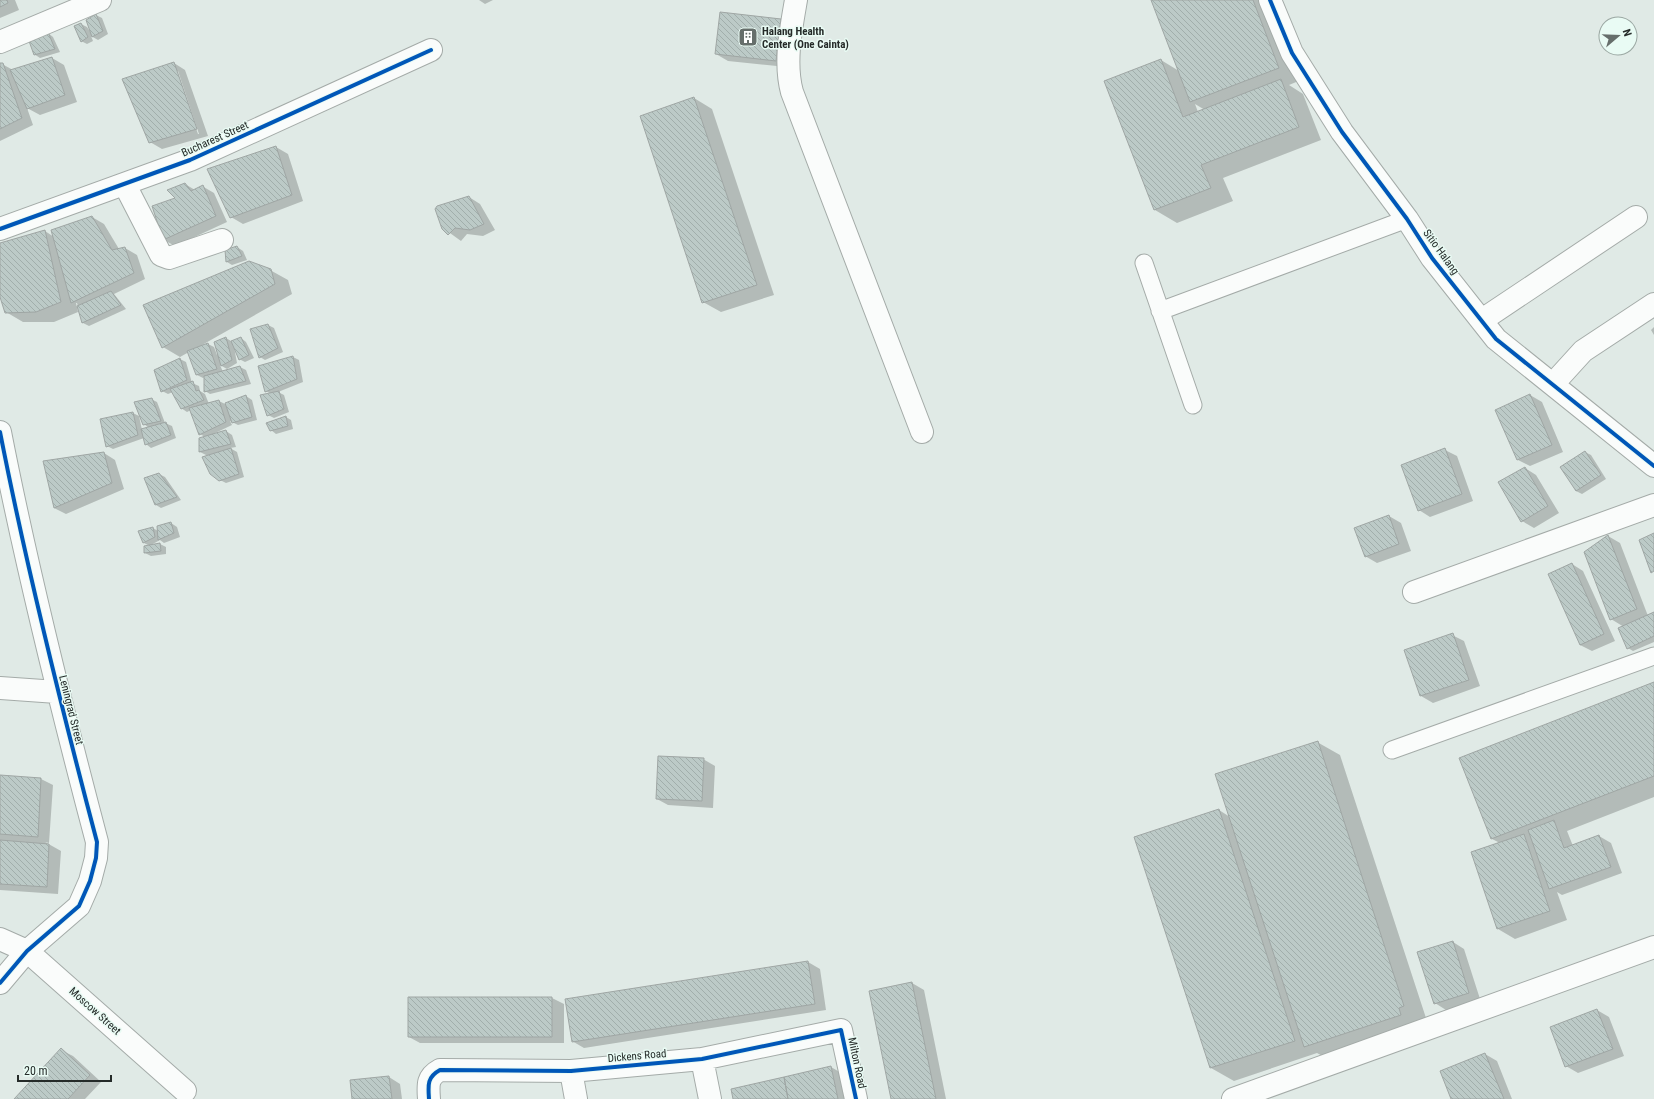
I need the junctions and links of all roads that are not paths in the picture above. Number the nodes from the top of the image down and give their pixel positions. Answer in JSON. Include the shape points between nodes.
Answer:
{"nodes":[{"id":1,"x":100,"y":0,"type":"edge"},
{"id":2,"x":796,"y":0,"type":"edge"},
{"id":3,"x":1270,"y":0,"type":"edge"},
{"id":4,"x":0,"y":42,"type":"edge"},
{"id":5,"x":431,"y":50,"type":"dead end"},
{"id":6,"x":125,"y":185,"type":"junction"},
{"id":7,"x":1636,"y":217,"type":"dead end"},
{"id":8,"x":1407,"y":219,"type":"junction"},
{"id":9,"x":0,"y":229,"type":"edge"},
{"id":10,"x":222,"y":240,"type":"dead end"},
{"id":11,"x":1144,"y":263,"type":"dead end"},
{"id":12,"x":1654,"y":304,"type":"edge"},
{"id":13,"x":1160,"y":311,"type":"junction"},
{"id":14,"x":1482,"y":320,"type":"junction"},
{"id":15,"x":1553,"y":384,"type":"junction"},
{"id":16,"x":1193,"y":405,"type":"dead end"},
{"id":17,"x":0,"y":432,"type":"edge"},
{"id":18,"x":922,"y":432,"type":"dead end"},
{"id":19,"x":1654,"y":466,"type":"edge"},
{"id":20,"x":1654,"y":505,"type":"edge"},
{"id":21,"x":8,"y":508,"type":"edge"},
{"id":22,"x":1414,"y":592,"type":"dead end"},
{"id":23,"x":1654,"y":656,"type":"edge"},
{"id":24,"x":0,"y":688,"type":"edge"},
{"id":25,"x":57,"y":692,"type":"junction"},
{"id":26,"x":1392,"y":750,"type":"dead end"},
{"id":27,"x":0,"y":939,"type":"edge"},
{"id":28,"x":1654,"y":947,"type":"edge"},
{"id":29,"x":28,"y":951,"type":"junction"},
{"id":30,"x":0,"y":983,"type":"edge"},
{"id":31,"x":841,"y":1030,"type":"joint"},
{"id":32,"x":702,"y":1059,"type":"junction"},
{"id":33,"x":571,"y":1070,"type":"junction"},
{"id":34,"x":185,"y":1091,"type":"dead end"},
{"id":35,"x":429,"y":1099,"type":"edge"},
{"id":36,"x":576,"y":1099,"type":"edge"},
{"id":37,"x":710,"y":1099,"type":"edge"},
{"id":38,"x":856,"y":1099,"type":"edge"},
{"id":39,"x":1233,"y":1099,"type":"edge"}],
"edges":[{"from":1,"to":4,"type":"street"},
{"from":2,"to":18,"type":"street","via":[[790,47],[789,79],[792,92]]},
{"from":3,"to":8,"type":"street","name":"Sitio Halang","via":[[1297,60],[1342,132]]},
{"from":5,"to":6,"type":"street","name":"Bucharest Street","via":[[190,160]]},
{"from":6,"to":9,"type":"street","name":"Bucharest Street"},
{"from":6,"to":10,"type":"street","via":[[161,256],[169,258]]},
{"from":7,"to":14,"type":"street"},
{"from":8,"to":13,"type":"lane"},
{"from":8,"to":14,"type":"street","name":"Sitio Halang","via":[[1432,258]]},
{"from":11,"to":13,"type":"lane"},
{"from":12,"to":15,"type":"street","via":[[1583,350]]},
{"from":13,"to":16,"type":"lane"},
{"from":14,"to":15,"type":"street","name":"Sitio Halang","via":[[1496,338]]},
{"from":15,"to":19,"type":"street","name":"Sitio Halang"},
{"from":17,"to":21,"type":"street","name":"Leningrad Street"},
{"from":20,"to":22,"type":"street"},
{"from":21,"to":25,"type":"street","name":"Leningrad Street"},
{"from":23,"to":26,"type":"lane"},
{"from":24,"to":25,"type":"street"},
{"from":25,"to":29,"type":"street","name":"Leningrad Street","via":[[97,842],[96,858],[90,881],[78,906]]},
{"from":27,"to":29,"type":"street","name":"Moscow Street"},
{"from":28,"to":39,"type":"street"},
{"from":29,"to":30,"type":"street","name":"Leningrad Street"},
{"from":29,"to":34,"type":"street","name":"Moscow Street"},
{"from":31,"to":32,"type":"street","name":"Dickens Road"},
{"from":31,"to":38,"type":"street","name":"Milton Road"},
{"from":32,"to":33,"type":"street","name":"Dickens Road"},
{"from":32,"to":37,"type":"street"},
{"from":33,"to":35,"type":"street","name":"Dickens Road","via":[[440,1070],[432,1074],[428,1086]]},
{"from":33,"to":36,"type":"street"}]}
